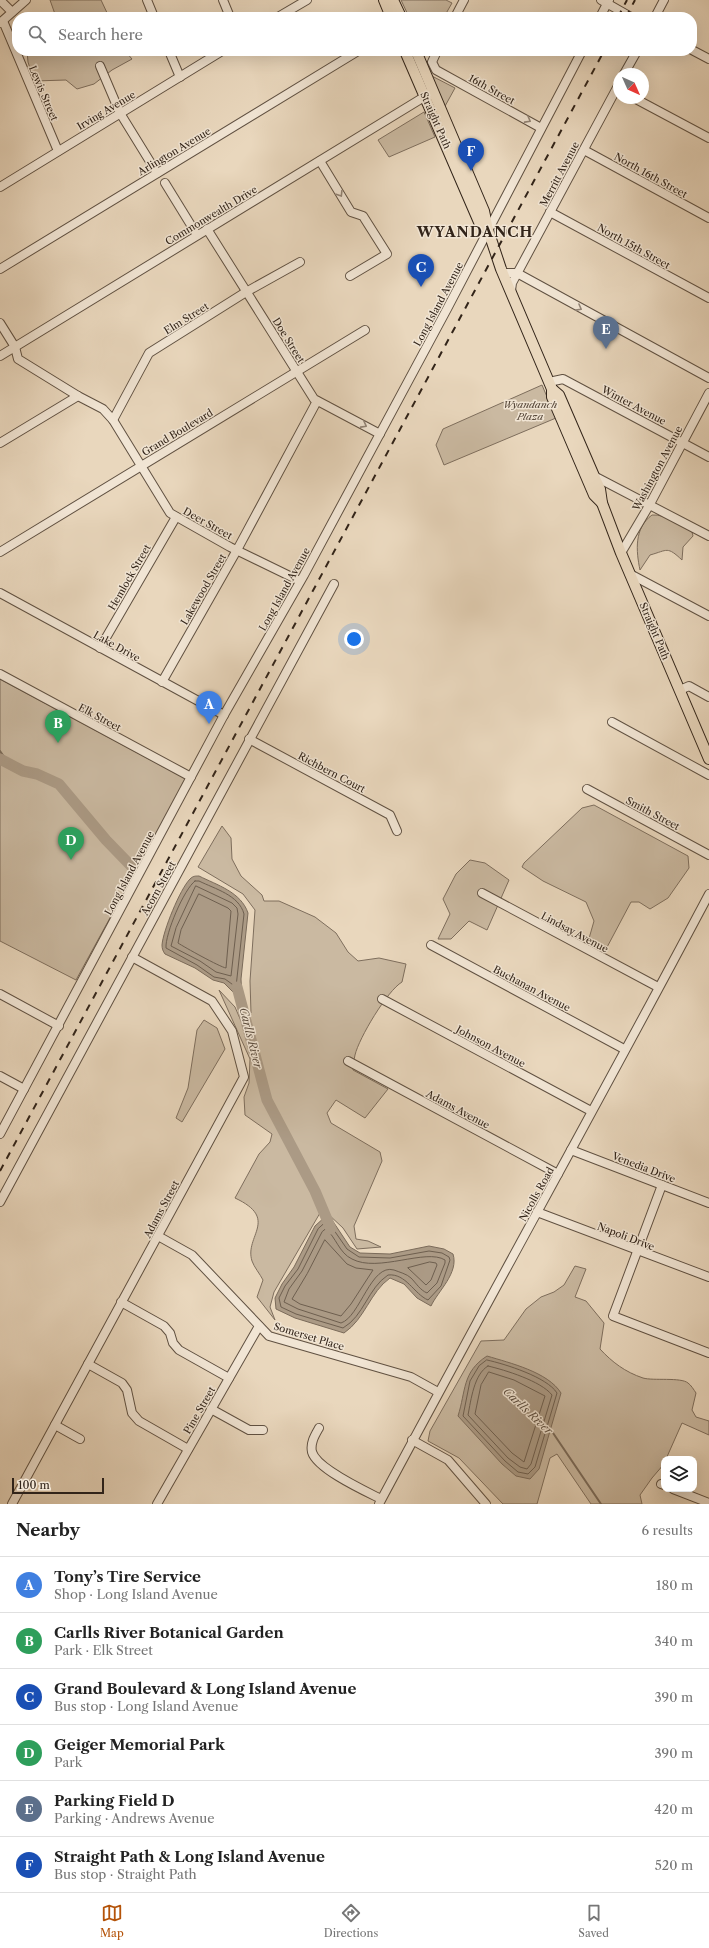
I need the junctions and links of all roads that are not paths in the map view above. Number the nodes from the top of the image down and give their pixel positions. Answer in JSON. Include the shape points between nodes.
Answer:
{"nodes":[{"id":1,"x":0,"y":0,"type":"edge"},
{"id":2,"x":26,"y":0,"type":"edge"},
{"id":3,"x":146,"y":0,"type":"edge"},
{"id":4,"x":223,"y":0,"type":"edge"},
{"id":5,"x":384,"y":0,"type":"edge"},
{"id":6,"x":393,"y":0,"type":"edge"},
{"id":7,"x":464,"y":0,"type":"edge"},
{"id":8,"x":664,"y":0,"type":"edge"},
{"id":9,"x":303,"y":1,"type":"edge"},
{"id":10,"x":606,"y":1,"type":"edge"},
{"id":11,"x":12,"y":12,"type":"junction"},
{"id":12,"x":152,"y":12,"type":"edge"},
{"id":13,"x":228,"y":12,"type":"edge"},
{"id":14,"x":286,"y":12,"type":"edge"},
{"id":15,"x":389,"y":12,"type":"edge"},
{"id":16,"x":399,"y":12,"type":"edge"},
{"id":17,"x":458,"y":12,"type":"edge"},
{"id":18,"x":602,"y":12,"type":"edge"},
{"id":19,"x":624,"y":12,"type":"edge"},
{"id":20,"x":658,"y":12,"type":"edge"},
{"id":21,"x":2,"y":22,"type":"edge"},
{"id":22,"x":12,"y":45,"type":"edge"},
{"id":23,"x":697,"y":53,"type":"edge"},
{"id":24,"x":17,"y":56,"type":"edge"},
{"id":25,"x":171,"y":56,"type":"edge"},
{"id":26,"x":214,"y":56,"type":"edge"},
{"id":27,"x":350,"y":56,"type":"edge"},
{"id":28,"x":409,"y":56,"type":"edge"},
{"id":29,"x":418,"y":56,"type":"edge"},
{"id":30,"x":434,"y":56,"type":"edge"},
{"id":31,"x":579,"y":56,"type":"edge"},
{"id":32,"x":634,"y":56,"type":"edge"},
{"id":33,"x":709,"y":59,"type":"edge"},
{"id":34,"x":100,"y":66,"type":"dead end"},
{"id":35,"x":627,"y":68,"type":"edge"},
{"id":36,"x":180,"y":77,"type":"junction"},
{"id":37,"x":429,"y":94,"type":"junction"},
{"id":38,"x":613,"y":96,"type":"edge"},
{"id":39,"x":645,"y":104,"type":"edge"},
{"id":40,"x":120,"y":113,"type":"junction"},
{"id":41,"x":541,"y":128,"type":"junction"},
{"id":42,"x":709,"y":138,"type":"edge"},
{"id":43,"x":584,"y":150,"type":"junction"},
{"id":44,"x":58,"y":151,"type":"junction"},
{"id":45,"x":320,"y":161,"type":"junction"},
{"id":46,"x":157,"y":174,"type":"junction"},
{"id":47,"x":165,"y":183,"type":"dead end"},
{"id":48,"x":0,"y":187,"type":"edge"},
{"id":49,"x":550,"y":212,"type":"junction"},
{"id":50,"x":709,"y":218,"type":"edge"},
{"id":51,"x":207,"y":229,"type":"junction"},
{"id":52,"x":488,"y":230,"type":"junction"},
{"id":53,"x":197,"y":235,"type":"junction"},
{"id":54,"x":300,"y":262,"type":"dead end"},
{"id":55,"x":0,"y":269,"type":"edge"},
{"id":56,"x":503,"y":273,"type":"junction"},
{"id":57,"x":517,"y":273,"type":"junction"},
{"id":58,"x":350,"y":276,"type":"dead end"},
{"id":59,"x":511,"y":291,"type":"junction"},
{"id":60,"x":246,"y":292,"type":"junction"},
{"id":61,"x":709,"y":298,"type":"edge"},
{"id":62,"x":0,"y":324,"type":"edge"},
{"id":63,"x":365,"y":330,"type":"dead end"},
{"id":64,"x":15,"y":347,"type":"junction"},
{"id":65,"x":0,"y":356,"type":"edge"},
{"id":66,"x":296,"y":371,"type":"junction"},
{"id":67,"x":709,"y":378,"type":"edge"},
{"id":68,"x":551,"y":386,"type":"junction"},
{"id":69,"x":709,"y":393,"type":"edge"},
{"id":70,"x":78,"y":396,"type":"junction"},
{"id":71,"x":317,"y":401,"type":"junction"},
{"id":72,"x":113,"y":420,"type":"junction"},
{"id":73,"x":380,"y":434,"type":"junction"},
{"id":74,"x":682,"y":442,"type":"junction"},
{"id":75,"x":0,"y":443,"type":"edge"},
{"id":76,"x":709,"y":457,"type":"edge"},
{"id":77,"x":141,"y":466,"type":"junction"},
{"id":78,"x":594,"y":476,"type":"junction"},
{"id":79,"x":602,"y":503,"type":"junction"},
{"id":80,"x":650,"y":504,"type":"junction"},
{"id":81,"x":176,"y":517,"type":"junction"},
{"id":82,"x":709,"y":536,"type":"edge"},
{"id":83,"x":237,"y":550,"type":"junction"},
{"id":84,"x":0,"y":552,"type":"edge"},
{"id":85,"x":621,"y":553,"type":"junction"},
{"id":86,"x":630,"y":574,"type":"junction"},
{"id":87,"x":300,"y":581,"type":"junction"},
{"id":88,"x":334,"y":584,"type":"dead end"},
{"id":89,"x":0,"y":593,"type":"edge"},
{"id":90,"x":709,"y":616,"type":"edge"},
{"id":91,"x":100,"y":648,"type":"junction"},
{"id":92,"x":0,"y":674,"type":"edge"},
{"id":93,"x":162,"y":682,"type":"junction"},
{"id":94,"x":680,"y":690,"type":"junction"},
{"id":95,"x":709,"y":697,"type":"edge"},
{"id":96,"x":224,"y":715,"type":"junction"},
{"id":97,"x":612,"y":722,"type":"dead end"},
{"id":98,"x":250,"y":739,"type":"junction"},
{"id":99,"x":709,"y":758,"type":"edge"},
{"id":100,"x":709,"y":775,"type":"edge"},
{"id":101,"x":191,"y":777,"type":"junction"},
{"id":102,"x":587,"y":789,"type":"dead end"},
{"id":103,"x":397,"y":831,"type":"dead end"},
{"id":104,"x":709,"y":855,"type":"edge"},
{"id":105,"x":482,"y":893,"type":"dead end"},
{"id":106,"x":709,"y":894,"type":"edge"},
{"id":107,"x":431,"y":945,"type":"dead end"},
{"id":108,"x":132,"y":958,"type":"junction"},
{"id":109,"x":658,"y":987,"type":"junction"},
{"id":110,"x":0,"y":994,"type":"edge"},
{"id":111,"x":382,"y":999,"type":"dead end"},
{"id":112,"x":58,"y":1026,"type":"junction"},
{"id":113,"x":624,"y":1049,"type":"junction"},
{"id":114,"x":348,"y":1061,"type":"dead end"},
{"id":115,"x":0,"y":1076,"type":"edge"},
{"id":116,"x":24,"y":1089,"type":"junction"},
{"id":117,"x":591,"y":1112,"type":"junction"},
{"id":118,"x":0,"y":1134,"type":"edge"},
{"id":119,"x":571,"y":1150,"type":"junction"},
{"id":120,"x":558,"y":1174,"type":"junction"},
{"id":121,"x":662,"y":1184,"type":"junction"},
{"id":122,"x":0,"y":1202,"type":"edge"},
{"id":123,"x":709,"y":1203,"type":"edge"},
{"id":124,"x":537,"y":1212,"type":"junction"},
{"id":125,"x":158,"y":1236,"type":"junction"},
{"id":126,"x":637,"y":1251,"type":"junction"},
{"id":127,"x":709,"y":1277,"type":"edge"},
{"id":128,"x":121,"y":1302,"type":"junction"},
{"id":129,"x":259,"y":1326,"type":"junction"},
{"id":130,"x":709,"y":1353,"type":"edge"},
{"id":131,"x":88,"y":1364,"type":"junction"},
{"id":132,"x":229,"y":1378,"type":"junction"},
{"id":133,"x":438,"y":1392,"type":"junction"},
{"id":134,"x":211,"y":1409,"type":"junction"},
{"id":135,"x":55,"y":1426,"type":"junction"},
{"id":136,"x":319,"y":1428,"type":"dead end"},
{"id":137,"x":263,"y":1430,"type":"dead end"},
{"id":138,"x":80,"y":1439,"type":"dead end"},
{"id":139,"x":412,"y":1440,"type":"junction"},
{"id":140,"x":188,"y":1449,"type":"junction"},
{"id":141,"x":681,"y":1492,"type":"edge"},
{"id":142,"x":380,"y":1502,"type":"edge"},
{"id":143,"x":709,"y":1503,"type":"edge"},
{"id":144,"x":12,"y":1504,"type":"edge"},
{"id":145,"x":157,"y":1504,"type":"edge"},
{"id":146,"x":486,"y":1504,"type":"edge"}],
"edges":[{"from":1,"to":11,"type":"street"},
{"from":2,"to":11,"type":"street"},
{"from":3,"to":12,"type":"street"},
{"from":4,"to":13,"type":"street"},
{"from":5,"to":15,"type":"main road"},
{"from":6,"to":16,"type":"main road"},
{"from":7,"to":17,"type":"street"},
{"from":8,"to":20,"type":"street"},
{"from":9,"to":14,"type":"street"},
{"from":10,"to":18,"type":"street"},
{"from":10,"to":19,"type":"street"},
{"from":11,"to":21,"type":"street"},
{"from":21,"to":22,"type":"street","name":"Lewis Street"},
{"from":23,"to":33,"type":"street"},
{"from":24,"to":44,"type":"street","name":"Lewis Street"},
{"from":25,"to":36,"type":"street"},
{"from":26,"to":36,"type":"street","name":"Irving Avenue"},
{"from":27,"to":46,"type":"street","name":"Arlington Avenue"},
{"from":28,"to":37,"type":"main road","name":"Straight Path"},
{"from":29,"to":37,"type":"main road","name":"Straight Path"},
{"from":30,"to":41,"type":"street","name":"16th Street","one_way":true,"via":[[433,66],[439,71]]},
{"from":31,"to":41,"type":"street","name":"Long Island Avenue"},
{"from":32,"to":35,"type":"street"},
{"from":34,"to":40,"type":"street"},
{"from":36,"to":40,"type":"street","name":"Irving Avenue"},
{"from":37,"to":45,"type":"street","name":"Commonwealth Drive"},
{"from":37,"to":52,"type":"main road","name":"Straight Path","via":[[479,222]]},
{"from":38,"to":43,"type":"street","name":"Merritt Avenue"},
{"from":39,"to":42,"type":"street"},
{"from":40,"to":44,"type":"street","name":"Irving Avenue"},
{"from":40,"to":46,"type":"street"},
{"from":41,"to":52,"type":"street","name":"Long Island Avenue"},
{"from":43,"to":49,"type":"street","name":"Merritt Avenue"},
{"from":43,"to":50,"type":"street","name":"North 16th Street"},
{"from":44,"to":48,"type":"street","name":"Irving Avenue"},
{"from":45,"to":51,"type":"street","name":"Commonwealth Drive"},
{"from":45,"to":58,"type":"street","one_way":true,"via":[[351,212],[363,216],[387,254]]},
{"from":46,"to":55,"type":"street","name":"Arlington Avenue"},
{"from":47,"to":53,"type":"street"},
{"from":49,"to":57,"type":"street","name":"Merritt Avenue"},
{"from":49,"to":61,"type":"street","name":"North 15th Street"},
{"from":51,"to":53,"type":"street","name":"Commonwealth Drive"},
{"from":51,"to":60,"type":"street","name":"Doe Street"},
{"from":52,"to":56,"type":"main road","name":"Straight Path"},
{"from":52,"to":73,"type":"street","name":"Long Island Avenue"},
{"from":53,"to":64,"type":"street","name":"Commonwealth Drive"},
{"from":54,"to":60,"type":"street","name":"Elm Street"},
{"from":56,"to":57,"type":"street"},
{"from":56,"to":59,"type":"main road","name":"Straight Path"},
{"from":57,"to":59,"type":"street","name":"Merritt Avenue"},
{"from":57,"to":67,"type":"street","one_way":true},
{"from":59,"to":68,"type":"main road","name":"Straight Path"},
{"from":60,"to":66,"type":"street","name":"Doe Street"},
{"from":60,"to":72,"type":"street","name":"Elm Street","via":[[149,352]]},
{"from":62,"to":64,"type":"street","name":"Deer Street"},
{"from":63,"to":66,"type":"street","name":"Grand Boulevard"},
{"from":64,"to":65,"type":"street","name":"Commonwealth Drive"},
{"from":64,"to":70,"type":"street","name":"Deer Street","via":[[18,358]]},
{"from":66,"to":71,"type":"street","name":"Doe Street"},
{"from":66,"to":77,"type":"street","name":"Grand Boulevard"},
{"from":68,"to":74,"type":"street","name":"Winter Avenue","via":[[563,379]]},
{"from":68,"to":78,"type":"main road","name":"Straight Path","via":[[559,395]]},
{"from":68,"to":79,"type":"main road","name":"Straight Path","via":[[552,397],[594,495]]},
{"from":69,"to":74,"type":"street","name":"Washington Avenue"},
{"from":70,"to":72,"type":"street","name":"Deer Street","via":[[103,409]]},
{"from":70,"to":75,"type":"street"},
{"from":71,"to":73,"type":"street","name":"Doe Street","one_way":true},
{"from":71,"to":83,"type":"street","name":"Lakewood Street"},
{"from":72,"to":77,"type":"street","name":"Deer Street"},
{"from":73,"to":87,"type":"street","name":"Long Island Avenue"},
{"from":74,"to":76,"type":"street","name":"Winter Avenue"},
{"from":74,"to":80,"type":"street","name":"Washington Avenue"},
{"from":77,"to":81,"type":"street","name":"Deer Street","via":[[169,511]]},
{"from":77,"to":84,"type":"street","name":"Grand Boulevard"},
{"from":78,"to":79,"type":"main road","name":"Straight Path","via":[[600,489]]},
{"from":78,"to":80,"type":"street"},
{"from":79,"to":85,"type":"main road","name":"Straight Path"},
{"from":80,"to":82,"type":"street"},
{"from":80,"to":85,"type":"street","name":"Washington Avenue"},
{"from":81,"to":83,"type":"street","name":"Deer Street"},
{"from":81,"to":91,"type":"street","name":"Hemlock Street"},
{"from":83,"to":87,"type":"street","name":"Deer Street"},
{"from":83,"to":93,"type":"street","name":"Lakewood Street"},
{"from":85,"to":86,"type":"main road","name":"Straight Path"},
{"from":86,"to":90,"type":"street"},
{"from":86,"to":94,"type":"main road","name":"Straight Path"},
{"from":87,"to":96,"type":"street","name":"Long Island Avenue"},
{"from":88,"to":98,"type":"street","name":"Acorn Street"},
{"from":89,"to":91,"type":"street","name":"Lake Drive"},
{"from":91,"to":93,"type":"street","name":"Lake Drive"},
{"from":92,"to":101,"type":"street","name":"Elk Street"},
{"from":93,"to":96,"type":"street","name":"Lake Drive"},
{"from":94,"to":95,"type":"street","via":[[689,686]]},
{"from":94,"to":99,"type":"main road","name":"Straight Path"},
{"from":96,"to":101,"type":"street","name":"Long Island Avenue"},
{"from":97,"to":100,"type":"street"},
{"from":98,"to":103,"type":"street","name":"Richbern Court","via":[[390,815]]},
{"from":98,"to":108,"type":"street","name":"Acorn Street"},
{"from":101,"to":112,"type":"street","name":"Long Island Avenue"},
{"from":102,"to":104,"type":"street","name":"Smith Street"},
{"from":105,"to":109,"type":"street","name":"Lindsay Avenue"},
{"from":106,"to":109,"type":"street","name":"Nicolls Road"},
{"from":107,"to":113,"type":"street","name":"Buchanan Avenue"},
{"from":108,"to":122,"type":"street","name":"Acorn Street"},
{"from":108,"to":125,"type":"street","name":"Adams Street","via":[[212,1001],[232,1031],[244,1077]]},
{"from":109,"to":113,"type":"street","name":"Nicolls Road"},
{"from":110,"to":112,"type":"street"},
{"from":111,"to":117,"type":"street","name":"Johnson Avenue"},
{"from":112,"to":116,"type":"street","name":"Long Island Avenue"},
{"from":113,"to":117,"type":"street","name":"Nicolls Road"},
{"from":114,"to":120,"type":"street","name":"Adams Avenue"},
{"from":115,"to":116,"type":"street"},
{"from":116,"to":118,"type":"street","name":"Long Island Avenue"},
{"from":117,"to":119,"type":"street","name":"Nicolls Road"},
{"from":119,"to":120,"type":"street","name":"Nicolls Road"},
{"from":119,"to":121,"type":"street","name":"Venedia Drive"},
{"from":120,"to":124,"type":"street","name":"Nicolls Road"},
{"from":121,"to":123,"type":"street","name":"Venedia Drive"},
{"from":121,"to":126,"type":"street"},
{"from":124,"to":126,"type":"street","name":"Napoli Drive"},
{"from":124,"to":133,"type":"street","name":"Nicolls Road"},
{"from":125,"to":128,"type":"street","name":"Adams Street"},
{"from":125,"to":129,"type":"street","name":"Somerset Place","via":[[192,1255]]},
{"from":126,"to":127,"type":"street","name":"Napoli Drive"},
{"from":126,"to":130,"type":"street","via":[[613,1316]]},
{"from":128,"to":131,"type":"street","name":"Adams Street"},
{"from":128,"to":132,"type":"street","via":[[164,1326],[179,1350]]},
{"from":129,"to":132,"type":"street","name":"Pine Street"},
{"from":129,"to":133,"type":"street","name":"Somerset Place","via":[[268,1336],[411,1377]]},
{"from":131,"to":135,"type":"street","name":"Adams Street"},
{"from":131,"to":140,"type":"street","via":[[122,1383],[127,1390],[132,1413],[138,1421]]},
{"from":132,"to":134,"type":"street","name":"Pine Street"},
{"from":133,"to":139,"type":"street","name":"Nicolls Road"},
{"from":134,"to":137,"type":"street","via":[[249,1430]]},
{"from":134,"to":140,"type":"street","name":"Pine Street"},
{"from":135,"to":138,"type":"street"},
{"from":135,"to":144,"type":"street","name":"Adams Street"},
{"from":136,"to":142,"type":"street","via":[[313,1440],[312,1452],[319,1461],[335,1475]]},
{"from":139,"to":142,"type":"street","name":"Nicolls Road"},
{"from":139,"to":146,"type":"street","via":[[448,1460]]},
{"from":140,"to":145,"type":"street","name":"Pine Street"},
{"from":141,"to":143,"type":"street"}]}
